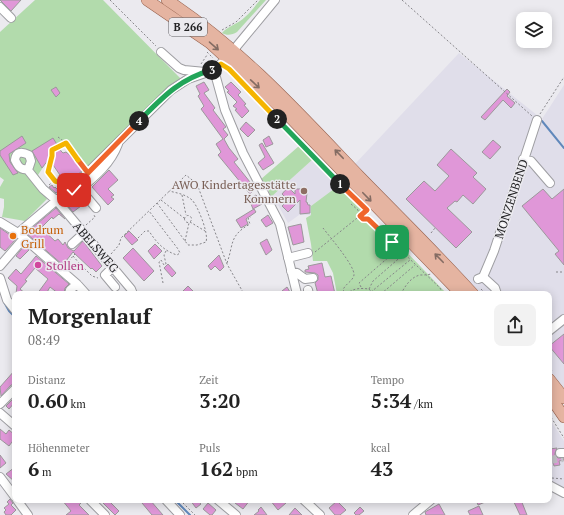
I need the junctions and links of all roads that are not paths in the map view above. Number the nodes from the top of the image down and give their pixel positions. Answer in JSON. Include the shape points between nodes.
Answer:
{"nodes":[{"id":1,"x":147,"y":0,"type":"edge"},
{"id":2,"x":167,"y":0,"type":"edge"},
{"id":3,"x":275,"y":0,"type":"edge"},
{"id":4,"x":0,"y":8,"type":"edge"},
{"id":5,"x":11,"y":18,"type":"dead end"},
{"id":6,"x":161,"y":52,"type":"road end"},
{"id":7,"x":230,"y":54,"type":"junction"},
{"id":8,"x":210,"y":71,"type":"junction"},
{"id":9,"x":537,"y":120,"type":"road end"},
{"id":10,"x":118,"y":144,"type":"junction"},
{"id":11,"x":523,"y":159,"type":"junction"},
{"id":12,"x":27,"y":169,"type":"dead end"},
{"id":13,"x":550,"y":183,"type":"dead end"},
{"id":14,"x":57,"y":201,"type":"junction"},
{"id":15,"x":96,"y":208,"type":"dead end"},
{"id":16,"x":0,"y":222,"type":"edge"},
{"id":17,"x":83,"y":232,"type":"junction"},
{"id":18,"x":21,"y":235,"type":"junction"},
{"id":19,"x":73,"y":248,"type":"road end"},
{"id":20,"x":312,"y":252,"type":"road end"},
{"id":21,"x":288,"y":258,"type":"junction"},
{"id":22,"x":0,"y":266,"type":"edge"},
{"id":23,"x":113,"y":267,"type":"junction"},
{"id":24,"x":291,"y":271,"type":"junction"},
{"id":25,"x":0,"y":278,"type":"edge"},
{"id":26,"x":313,"y":278,"type":"dead end"},
{"id":27,"x":77,"y":284,"type":"junction"},
{"id":28,"x":115,"y":287,"type":"dead end"},
{"id":29,"x":70,"y":291,"type":"edge"},
{"id":30,"x":83,"y":291,"type":"edge"},
{"id":31,"x":132,"y":291,"type":"edge"},
{"id":32,"x":296,"y":291,"type":"edge"},
{"id":33,"x":458,"y":291,"type":"edge"},
{"id":34,"x":470,"y":291,"type":"edge"},
{"id":35,"x":496,"y":291,"type":"edge"},
{"id":36,"x":12,"y":306,"type":"edge"},
{"id":37,"x":564,"y":319,"type":"edge"},
{"id":38,"x":552,"y":329,"type":"edge"},
{"id":39,"x":552,"y":383,"type":"edge"},
{"id":40,"x":12,"y":392,"type":"edge"},
{"id":41,"x":564,"y":398,"type":"edge"},
{"id":42,"x":552,"y":399,"type":"edge"},
{"id":43,"x":0,"y":404,"type":"edge"},
{"id":44,"x":0,"y":413,"type":"edge"},
{"id":45,"x":564,"y":417,"type":"edge"},
{"id":46,"x":12,"y":423,"type":"edge"},
{"id":47,"x":0,"y":479,"type":"edge"},
{"id":48,"x":552,"y":486,"type":"edge"},
{"id":49,"x":564,"y":493,"type":"edge"},
{"id":50,"x":12,"y":494,"type":"edge"},
{"id":51,"x":19,"y":503,"type":"edge"},
{"id":52,"x":93,"y":503,"type":"edge"},
{"id":53,"x":169,"y":503,"type":"edge"},
{"id":54,"x":222,"y":503,"type":"edge"},
{"id":55,"x":307,"y":503,"type":"edge"},
{"id":56,"x":427,"y":503,"type":"edge"},
{"id":57,"x":28,"y":515,"type":"edge"},
{"id":58,"x":105,"y":515,"type":"edge"},
{"id":59,"x":180,"y":515,"type":"edge"},
{"id":60,"x":236,"y":515,"type":"edge"},
{"id":61,"x":320,"y":515,"type":"edge"},
{"id":62,"x":412,"y":515,"type":"edge"}],
"edges":[{"from":1,"to":7,"type":"main road","number":"B 266","one_way":true},
{"from":2,"to":7,"type":"main road","number":"B 266","via":[[216,35]]},
{"from":3,"to":7,"type":"street"},
{"from":4,"to":5,"type":"street"},
{"from":6,"to":8,"type":"street","via":[[184,70]]},
{"from":7,"to":8,"type":"street"},
{"from":7,"to":33,"type":"main road","number":"B 266","one_way":true},
{"from":34,"to":7,"type":"main road","number":"B 266","one_way":true,"via":[[297,110]]},
{"from":8,"to":10,"type":"street","via":[[171,90]]},
{"from":8,"to":21,"type":"street","via":[[243,152],[280,224]]},
{"from":9,"to":11,"type":"street","name":"MONZENBEND"},
{"from":10,"to":14,"type":"street"},
{"from":10,"to":15,"type":"street","via":[[115,153],[100,172],[80,189]]},
{"from":11,"to":13,"type":"street","via":[[531,161]]},
{"from":11,"to":35,"type":"street","name":"MONZENBEND","via":[[494,251],[481,278]]},
{"from":12,"to":14,"type":"street","name":"ABELSWEG","via":[[43,189]]},
{"from":14,"to":17,"type":"street","name":"ABELSWEG"},
{"from":14,"to":18,"type":"street"},
{"from":16,"to":18,"type":"street"},
{"from":17,"to":19,"type":"street"},
{"from":17,"to":23,"type":"street","name":"ABELSWEG"},
{"from":18,"to":22,"type":"street"},
{"from":18,"to":27,"type":"street"},
{"from":20,"to":21,"type":"street"},
{"from":21,"to":24,"type":"street"},
{"from":23,"to":28,"type":"street","via":[[105,275]]},
{"from":23,"to":31,"type":"street","name":"ABELSWEG"},
{"from":24,"to":26,"type":"street","via":[[305,279]]},
{"from":24,"to":32,"type":"street"},
{"from":25,"to":36,"type":"street","via":[[7,300]]},
{"from":27,"to":29,"type":"street"},
{"from":27,"to":30,"type":"street"},
{"from":37,"to":38,"type":"street"},
{"from":39,"to":41,"type":"main road"},
{"from":40,"to":43,"type":"street"},
{"from":42,"to":45,"type":"main road"},
{"from":44,"to":46,"type":"street"},
{"from":47,"to":50,"type":"street"},
{"from":48,"to":49,"type":"street"},
{"from":51,"to":57,"type":"street"},
{"from":52,"to":58,"type":"street"},
{"from":53,"to":59,"type":"street"},
{"from":54,"to":60,"type":"street"},
{"from":55,"to":61,"type":"street"},
{"from":56,"to":62,"type":"street"}]}
